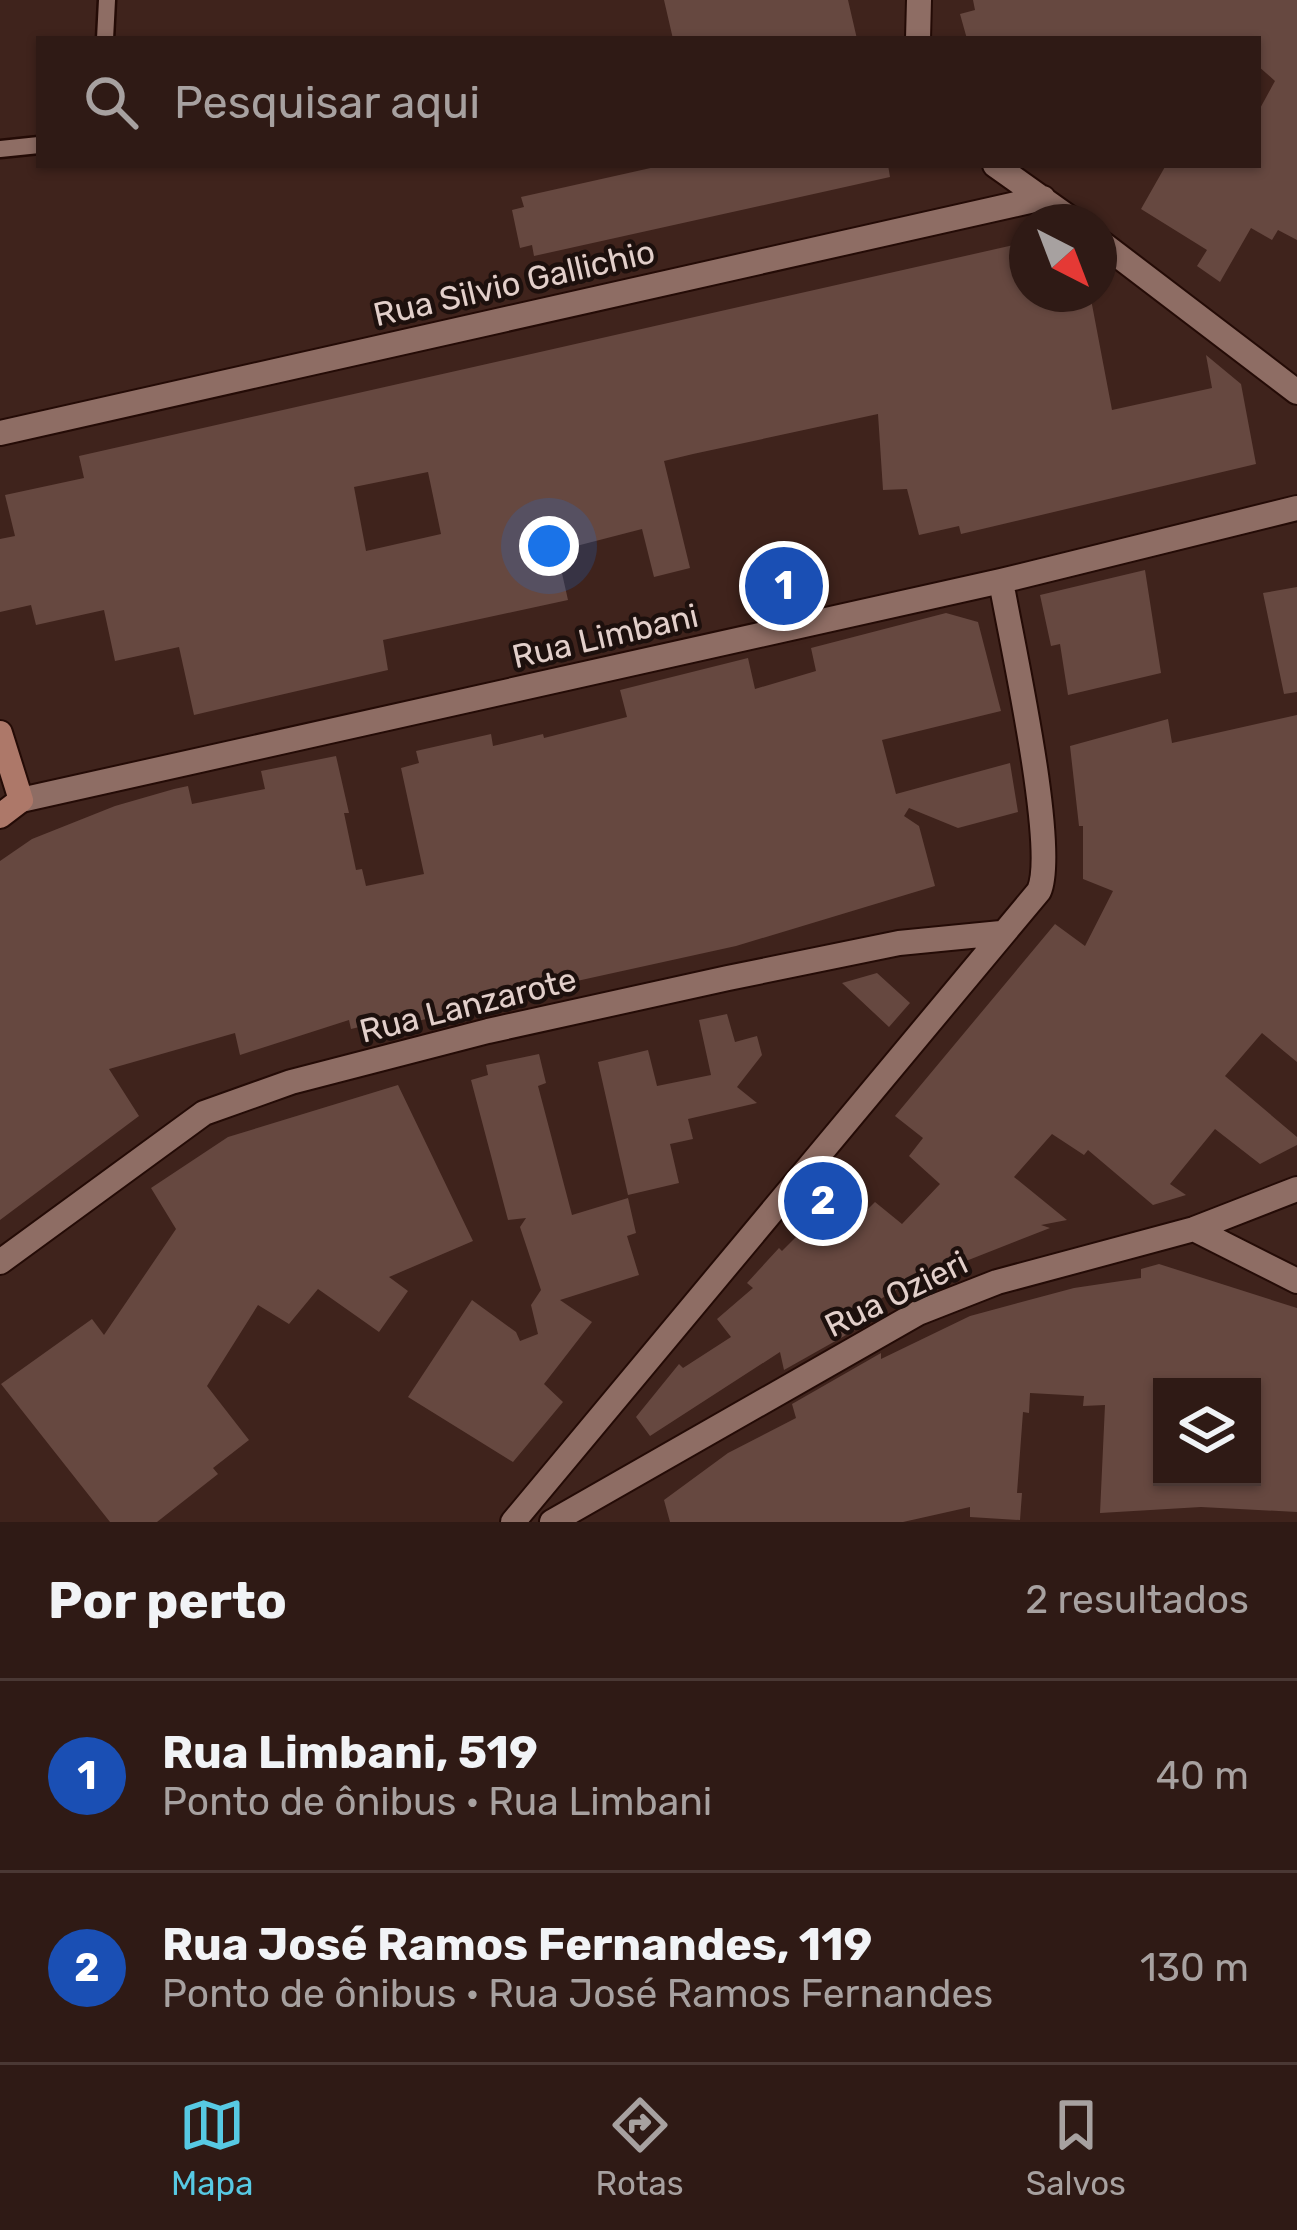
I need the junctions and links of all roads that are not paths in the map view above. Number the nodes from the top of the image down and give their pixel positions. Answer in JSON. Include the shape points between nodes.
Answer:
{"nodes":[{"id":1,"x":106,"y":0,"type":"edge"},
{"id":2,"x":919,"y":0,"type":"edge"},
{"id":3,"x":104,"y":36,"type":"edge"},
{"id":4,"x":918,"y":36,"type":"edge"},
{"id":5,"x":36,"y":145,"type":"edge"},
{"id":6,"x":0,"y":149,"type":"edge"},
{"id":7,"x":998,"y":168,"type":"edge"},
{"id":8,"x":1043,"y":198,"type":"junction"},
{"id":9,"x":1051,"y":204,"type":"edge"},
{"id":10,"x":1117,"y":255,"type":"edge"},
{"id":11,"x":1297,"y":392,"type":"edge"},
{"id":12,"x":0,"y":433,"type":"edge"},
{"id":13,"x":1297,"y":508,"type":"edge"},
{"id":14,"x":1001,"y":581,"type":"junction"},
{"id":15,"x":0,"y":734,"type":"edge"},
{"id":16,"x":10,"y":808,"type":"edge"},
{"id":17,"x":1001,"y":933,"type":"junction"},
{"id":18,"x":1297,"y":1189,"type":"edge"},
{"id":19,"x":1194,"y":1229,"type":"junction"},
{"id":20,"x":0,"y":1262,"type":"edge"},
{"id":21,"x":1297,"y":1281,"type":"edge"},
{"id":22,"x":514,"y":1522,"type":"edge"},
{"id":23,"x":552,"y":1522,"type":"edge"}],
"edges":[{"from":1,"to":3,"type":"lane"},
{"from":2,"to":4,"type":"street"},
{"from":5,"to":6,"type":"lane"},
{"from":7,"to":8,"type":"street"},
{"from":8,"to":9,"type":"street"},
{"from":8,"to":12,"type":"street","name":"Rua Silvio Gallichio"},
{"from":10,"to":11,"type":"street"},
{"from":13,"to":14,"type":"street","name":"Rua Limbani"},
{"from":14,"to":16,"type":"street","name":"Rua Limbani"},
{"from":14,"to":17,"type":"street","via":[[1045,873]]},
{"from":15,"to":16,"type":"main road"},
{"from":17,"to":20,"type":"street","name":"Rua Lanzarote","via":[[899,943],[749,973],[291,1082],[204,1113]]},
{"from":17,"to":22,"type":"street"},
{"from":18,"to":19,"type":"street","name":"Rua Ozieri"},
{"from":19,"to":21,"type":"street"},
{"from":19,"to":23,"type":"street","name":"Rua Ozieri","via":[[937,1305]]}]}
